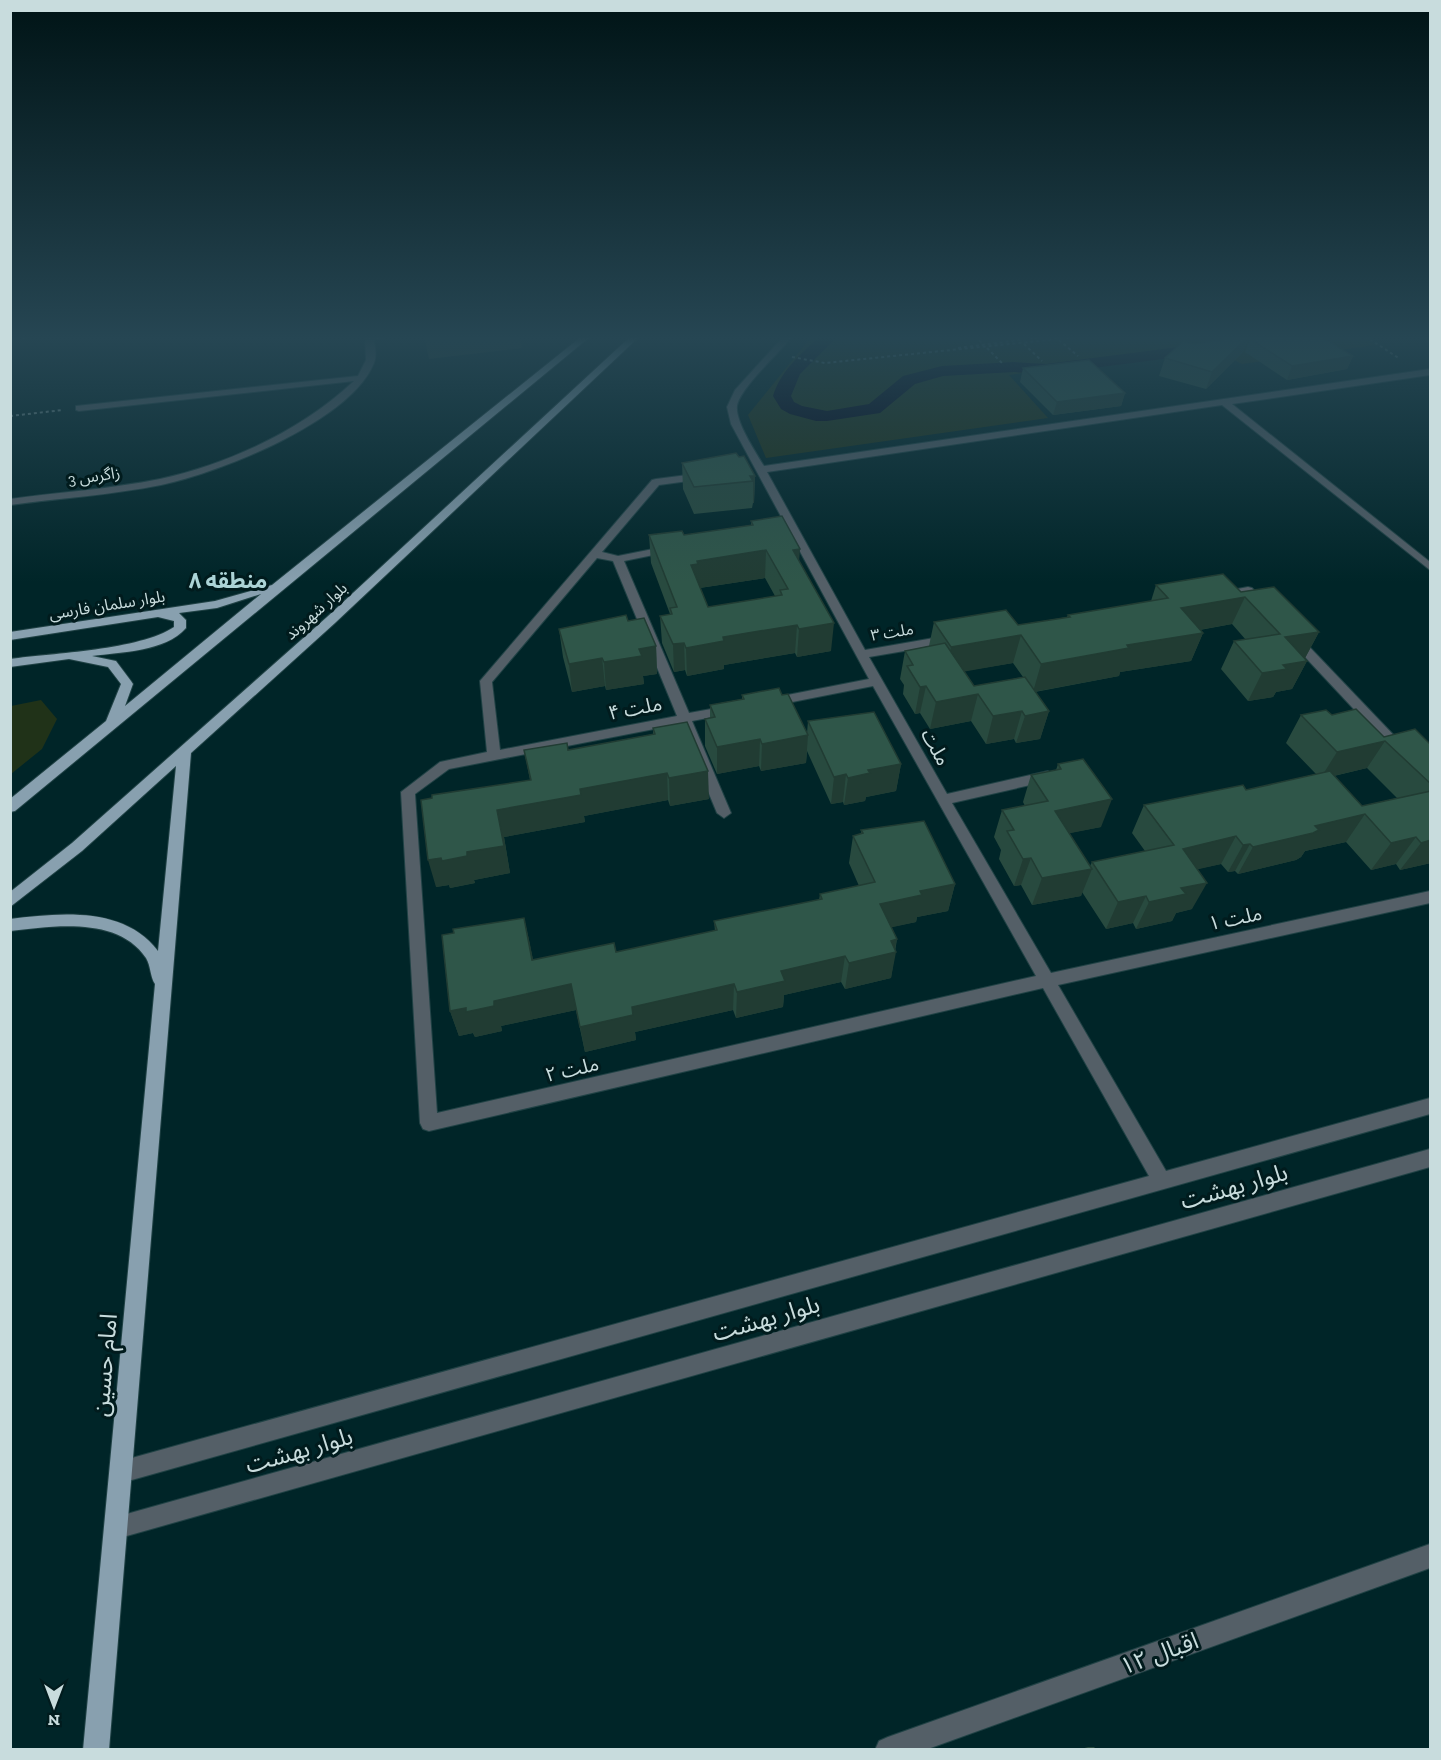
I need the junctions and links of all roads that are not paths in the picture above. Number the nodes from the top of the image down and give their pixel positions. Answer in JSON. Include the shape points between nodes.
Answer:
{"nodes":[{"id":1,"x":314,"y":418,"type":"edge"},
{"id":2,"x":485,"y":418,"type":"edge"},
{"id":3,"x":546,"y":418,"type":"edge"},
{"id":4,"x":735,"y":418,"type":"edge"},
{"id":5,"x":1114,"y":418,"type":"edge"},
{"id":6,"x":1244,"y":418,"type":"edge"},
{"id":7,"x":760,"y":470,"type":"junction"},
{"id":8,"x":714,"y":475,"type":"edge"},
{"id":9,"x":10,"y":502,"type":"edge"},
{"id":10,"x":675,"y":548,"type":"edge"},
{"id":11,"x":595,"y":554,"type":"junction"},
{"id":12,"x":618,"y":559,"type":"junction"},
{"id":13,"x":1431,"y":567,"type":"edge"},
{"id":14,"x":278,"y":586,"type":"junction"},
{"id":15,"x":1213,"y":596,"type":"edge"},
{"id":16,"x":159,"y":614,"type":"junction"},
{"id":17,"x":1272,"y":615,"type":"edge"},
{"id":18,"x":1287,"y":632,"type":"edge"},
{"id":19,"x":10,"y":636,"type":"edge"},
{"id":20,"x":967,"y":636,"type":"edge"},
{"id":21,"x":862,"y":654,"type":"junction"},
{"id":22,"x":69,"y":655,"type":"junction"},
{"id":23,"x":10,"y":663,"type":"edge"},
{"id":24,"x":878,"y":681,"type":"junction"},
{"id":25,"x":687,"y":718,"type":"junction"},
{"id":26,"x":111,"y":723,"type":"junction"},
{"id":27,"x":184,"y":751,"type":"junction"},
{"id":28,"x":494,"y":756,"type":"junction"},
{"id":29,"x":1407,"y":756,"type":"edge"},
{"id":30,"x":1057,"y":774,"type":"edge"},
{"id":31,"x":408,"y":792,"type":"joint"},
{"id":32,"x":943,"y":800,"type":"junction"},
{"id":33,"x":10,"y":807,"type":"edge"},
{"id":34,"x":724,"y":813,"type":"dead end"},
{"id":35,"x":1431,"y":897,"type":"edge"},
{"id":36,"x":10,"y":901,"type":"edge"},
{"id":37,"x":10,"y":925,"type":"edge"},
{"id":38,"x":1047,"y":980,"type":"junction"},
{"id":39,"x":162,"y":985,"type":"junction"},
{"id":40,"x":1428,"y":1112,"type":"edge"},
{"id":41,"x":1431,"y":1158,"type":"edge"},
{"id":42,"x":1162,"y":1182,"type":"junction"},
{"id":43,"x":121,"y":1472,"type":"junction"},
{"id":44,"x":116,"y":1528,"type":"junction"},
{"id":45,"x":1431,"y":1556,"type":"edge"},
{"id":46,"x":96,"y":1749,"type":"edge"},
{"id":47,"x":888,"y":1749,"type":"edge"}],
"edges":[{"from":1,"to":9,"type":"street","name":"زاگرس 3","via":[[221,464],[164,481]]},
{"from":2,"to":14,"type":"main road"},
{"from":3,"to":27,"type":"main road","name":"بلوار شهروند","via":[[331,620]]},
{"from":4,"to":7,"type":"street","name":"ملت"},
{"from":5,"to":7,"type":"street"},
{"from":6,"to":13,"type":"street"},
{"from":7,"to":21,"type":"street","name":"ملت"},
{"from":8,"to":11,"type":"street","via":[[656,482]]},
{"from":10,"to":12,"type":"street"},
{"from":11,"to":12,"type":"street"},
{"from":11,"to":28,"type":"street","via":[[486,681]]},
{"from":12,"to":25,"type":"street"},
{"from":14,"to":16,"type":"main road","name":"بلوار سلمان فارسی","via":[[217,604]]},
{"from":14,"to":26,"type":"main road"},
{"from":15,"to":17,"type":"street","via":[[1248,590]]},
{"from":16,"to":19,"type":"main road","name":"بلوار سلمان فارسی"},
{"from":16,"to":22,"type":"main road","via":[[180,620],[180,628],[172,636]]},
{"from":18,"to":29,"type":"street"},
{"from":20,"to":21,"type":"street","name":"ملت ۳"},
{"from":21,"to":24,"type":"street","name":"ملت"},
{"from":22,"to":23,"type":"main road"},
{"from":22,"to":26,"type":"main road","via":[[112,664],[127,684]]},
{"from":24,"to":25,"type":"street","name":"ملت ۴"},
{"from":24,"to":32,"type":"street","name":"ملت"},
{"from":25,"to":28,"type":"street","name":"ملت ۴"},
{"from":25,"to":34,"type":"street"},
{"from":26,"to":33,"type":"main road"},
{"from":27,"to":36,"type":"main road","name":"بلوار شهروند"},
{"from":27,"to":39,"type":"main road","name":"امام حسین"},
{"from":28,"to":31,"type":"street","name":"ملت ۴","via":[[445,765]]},
{"from":30,"to":32,"type":"street"},
{"from":31,"to":38,"type":"street","name":"ملت ۲","via":[[429,1123]]},
{"from":32,"to":38,"type":"street","name":"ملت"},
{"from":35,"to":38,"type":"street","name":"ملت ۱"},
{"from":37,"to":39,"type":"main road","via":[[52,920],[92,922],[127,932],[152,953]]},
{"from":38,"to":42,"type":"street","name":"ملت"},
{"from":39,"to":43,"type":"main road","name":"امام حسین"},
{"from":40,"to":42,"type":"street","name":"بلوار بهشت"},
{"from":41,"to":44,"type":"street","name":"بلوار بهشت"},
{"from":42,"to":43,"type":"street","name":"بلوار بهشت"},
{"from":43,"to":44,"type":"main road","name":"امام حسین"},
{"from":44,"to":46,"type":"main road","name":"امام حسین"},
{"from":45,"to":47,"type":"street","name":"اقبال ۱۲"}]}
